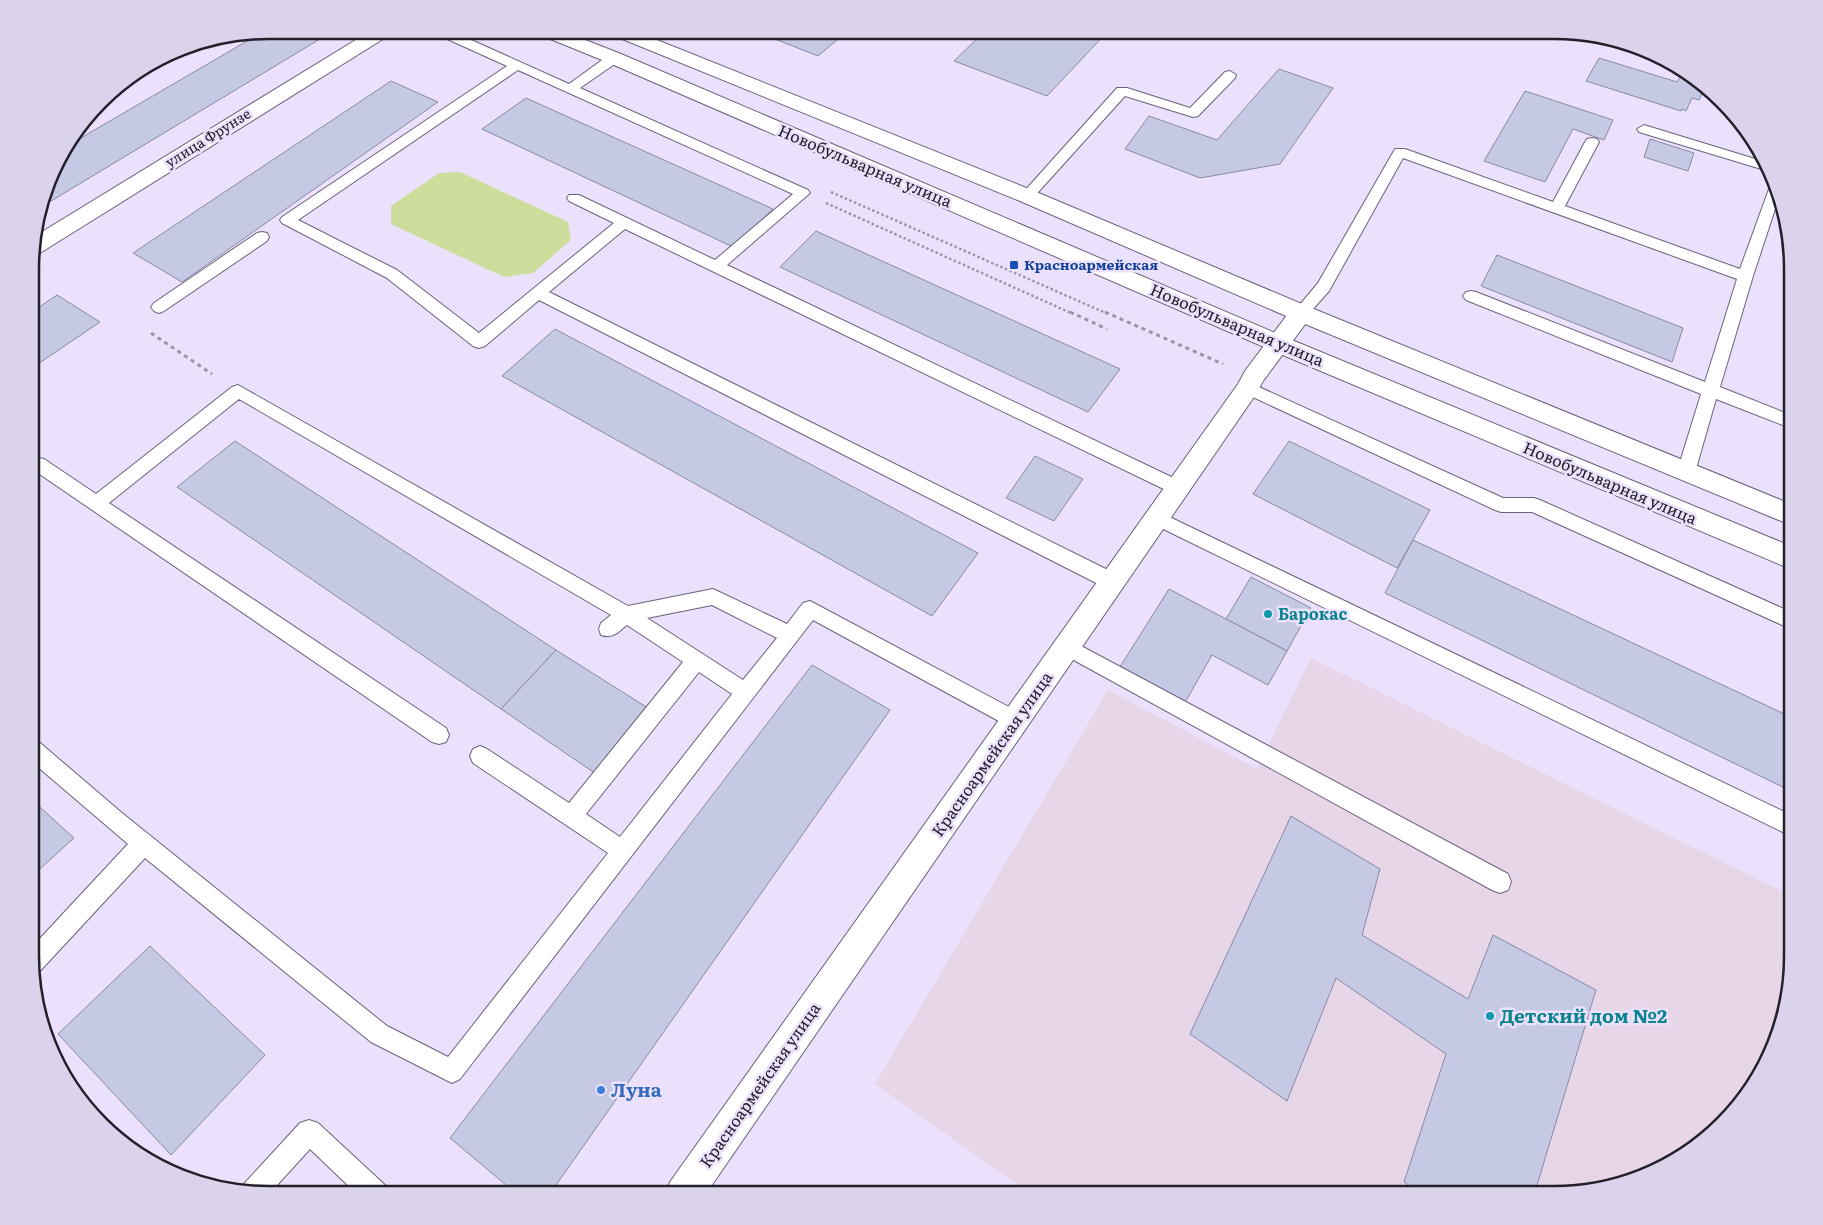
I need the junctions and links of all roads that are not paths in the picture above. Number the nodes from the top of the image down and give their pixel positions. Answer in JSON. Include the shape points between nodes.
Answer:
{"nodes":[{"id":1,"x":370,"y":39,"type":"edge"},
{"id":2,"x":458,"y":39,"type":"edge"},
{"id":3,"x":566,"y":39,"type":"edge"},
{"id":4,"x":638,"y":39,"type":"edge"},
{"id":5,"x":614,"y":58,"type":"junction"},
{"id":6,"x":516,"y":65,"type":"junction"},
{"id":7,"x":1230,"y":75,"type":"dead end"},
{"id":8,"x":570,"y":89,"type":"junction"},
{"id":9,"x":1644,"y":129,"type":"dead end"},
{"id":10,"x":1592,"y":142,"type":"dead end"},
{"id":11,"x":1760,"y":165,"type":"edge"},
{"id":12,"x":1027,"y":196,"type":"junction"},
{"id":13,"x":1773,"y":196,"type":"edge"},
{"id":14,"x":574,"y":198,"type":"dead end"},
{"id":15,"x":1557,"y":207,"type":"junction"},
{"id":16,"x":624,"y":222,"type":"junction"},
{"id":17,"x":262,"y":237,"type":"dead end"},
{"id":18,"x":40,"y":243,"type":"edge"},
{"id":19,"x":716,"y":266,"type":"junction"},
{"id":20,"x":1744,"y":276,"type":"junction"},
{"id":21,"x":538,"y":293,"type":"junction"},
{"id":22,"x":1471,"y":296,"type":"dead end"},
{"id":23,"x":159,"y":307,"type":"road end"},
{"id":24,"x":1301,"y":313,"type":"junction"},
{"id":25,"x":1279,"y":344,"type":"junction"},
{"id":26,"x":1251,"y":383,"type":"junction"},
{"id":27,"x":1710,"y":390,"type":"junction"},
{"id":28,"x":1784,"y":420,"type":"edge"},
{"id":29,"x":39,"y":465,"type":"edge"},
{"id":30,"x":1686,"y":472,"type":"junction"},
{"id":31,"x":1178,"y":488,"type":"junction"},
{"id":32,"x":97,"y":503,"type":"junction"},
{"id":33,"x":1784,"y":513,"type":"edge"},
{"id":34,"x":1157,"y":518,"type":"junction"},
{"id":35,"x":1784,"y":556,"type":"edge"},
{"id":36,"x":1113,"y":582,"type":"junction"},
{"id":37,"x":626,"y":614,"type":"junction"},
{"id":38,"x":1784,"y":618,"type":"edge"},
{"id":39,"x":608,"y":629,"type":"dead end"},
{"id":40,"x":790,"y":634,"type":"junction"},
{"id":41,"x":1068,"y":646,"type":"junction"},
{"id":42,"x":696,"y":661,"type":"junction"},
{"id":43,"x":745,"y":692,"type":"junction"},
{"id":44,"x":1015,"y":720,"type":"junction"},
{"id":45,"x":439,"y":735,"type":"dead end"},
{"id":46,"x":39,"y":755,"type":"edge"},
{"id":47,"x":480,"y":756,"type":"dead end"},
{"id":48,"x":571,"y":816,"type":"junction"},
{"id":49,"x":1784,"y":823,"type":"edge"},
{"id":50,"x":144,"y":843,"type":"junction"},
{"id":51,"x":623,"y":851,"type":"junction"},
{"id":52,"x":1500,"y":882,"type":"dead end"},
{"id":53,"x":39,"y":956,"type":"edge"},
{"id":54,"x":259,"y":1186,"type":"edge"},
{"id":55,"x":368,"y":1186,"type":"edge"},
{"id":56,"x":689,"y":1186,"type":"edge"}],
"edges":[{"from":1,"to":18,"type":"main road","name":"улица Фрунзе"},
{"from":2,"to":6,"type":"lane"},
{"from":3,"to":5,"type":"main road","name":"Новобульварная улица"},
{"from":4,"to":12,"type":"main road","name":"Новобульварная улица"},
{"from":5,"to":8,"type":"lane"},
{"from":5,"to":25,"type":"main road","name":"Новобульварная улица"},
{"from":6,"to":8,"type":"lane"},
{"from":6,"to":21,"type":"lane","via":[[287,220],[392,274],[479,342]]},
{"from":7,"to":12,"type":"lane","via":[[1193,113],[1122,91]]},
{"from":8,"to":19,"type":"lane","via":[[803,193]]},
{"from":9,"to":11,"type":"lane"},
{"from":10,"to":15,"type":"lane"},
{"from":12,"to":24,"type":"main road","name":"Новобульварная улица"},
{"from":13,"to":20,"type":"lane"},
{"from":14,"to":16,"type":"lane"},
{"from":15,"to":20,"type":"lane"},
{"from":15,"to":24,"type":"lane","via":[[1400,152],[1324,287]]},
{"from":16,"to":19,"type":"lane"},
{"from":16,"to":21,"type":"lane"},
{"from":17,"to":23,"type":"lane"},
{"from":19,"to":31,"type":"lane"},
{"from":20,"to":27,"type":"lane"},
{"from":21,"to":36,"type":"lane"},
{"from":22,"to":27,"type":"lane"},
{"from":24,"to":25,"type":"main road","name":"Красноармейская улица"},
{"from":24,"to":30,"type":"main road","name":"Новобульварная улица"},
{"from":25,"to":26,"type":"main road","name":"Красноармейская улица"},
{"from":25,"to":35,"type":"main road","name":"Новобульварная улица"},
{"from":26,"to":31,"type":"main road","name":"Красноармейская улица"},
{"from":26,"to":38,"type":"lane","via":[[1501,505],[1534,505]]},
{"from":27,"to":28,"type":"lane"},
{"from":27,"to":30,"type":"lane"},
{"from":29,"to":32,"type":"lane"},
{"from":30,"to":33,"type":"main road","name":"Новобульварная улица"},
{"from":31,"to":34,"type":"main road","name":"Красноармейская улица"},
{"from":32,"to":37,"type":"lane","via":[[238,391]]},
{"from":32,"to":45,"type":"lane"},
{"from":34,"to":36,"type":"main road","name":"Красноармейская улица"},
{"from":34,"to":49,"type":"lane"},
{"from":36,"to":41,"type":"main road","name":"Красноармейская улица"},
{"from":37,"to":39,"type":"lane"},
{"from":37,"to":40,"type":"lane","via":[[713,597]]},
{"from":37,"to":42,"type":"lane"},
{"from":40,"to":43,"type":"lane"},
{"from":40,"to":44,"type":"lane","via":[[810,609]]},
{"from":41,"to":44,"type":"main road","name":"Красноармейская улица"},
{"from":41,"to":52,"type":"lane"},
{"from":42,"to":43,"type":"lane"},
{"from":42,"to":48,"type":"lane"},
{"from":43,"to":51,"type":"lane"},
{"from":44,"to":56,"type":"main road","name":"Красноармейская улица"},
{"from":46,"to":50,"type":"lane"},
{"from":47,"to":48,"type":"lane"},
{"from":48,"to":51,"type":"lane"},
{"from":50,"to":51,"type":"lane","via":[[380,1034],[452,1071]]},
{"from":50,"to":53,"type":"lane"},
{"from":54,"to":55,"type":"lane","via":[[308,1132]]}]}
